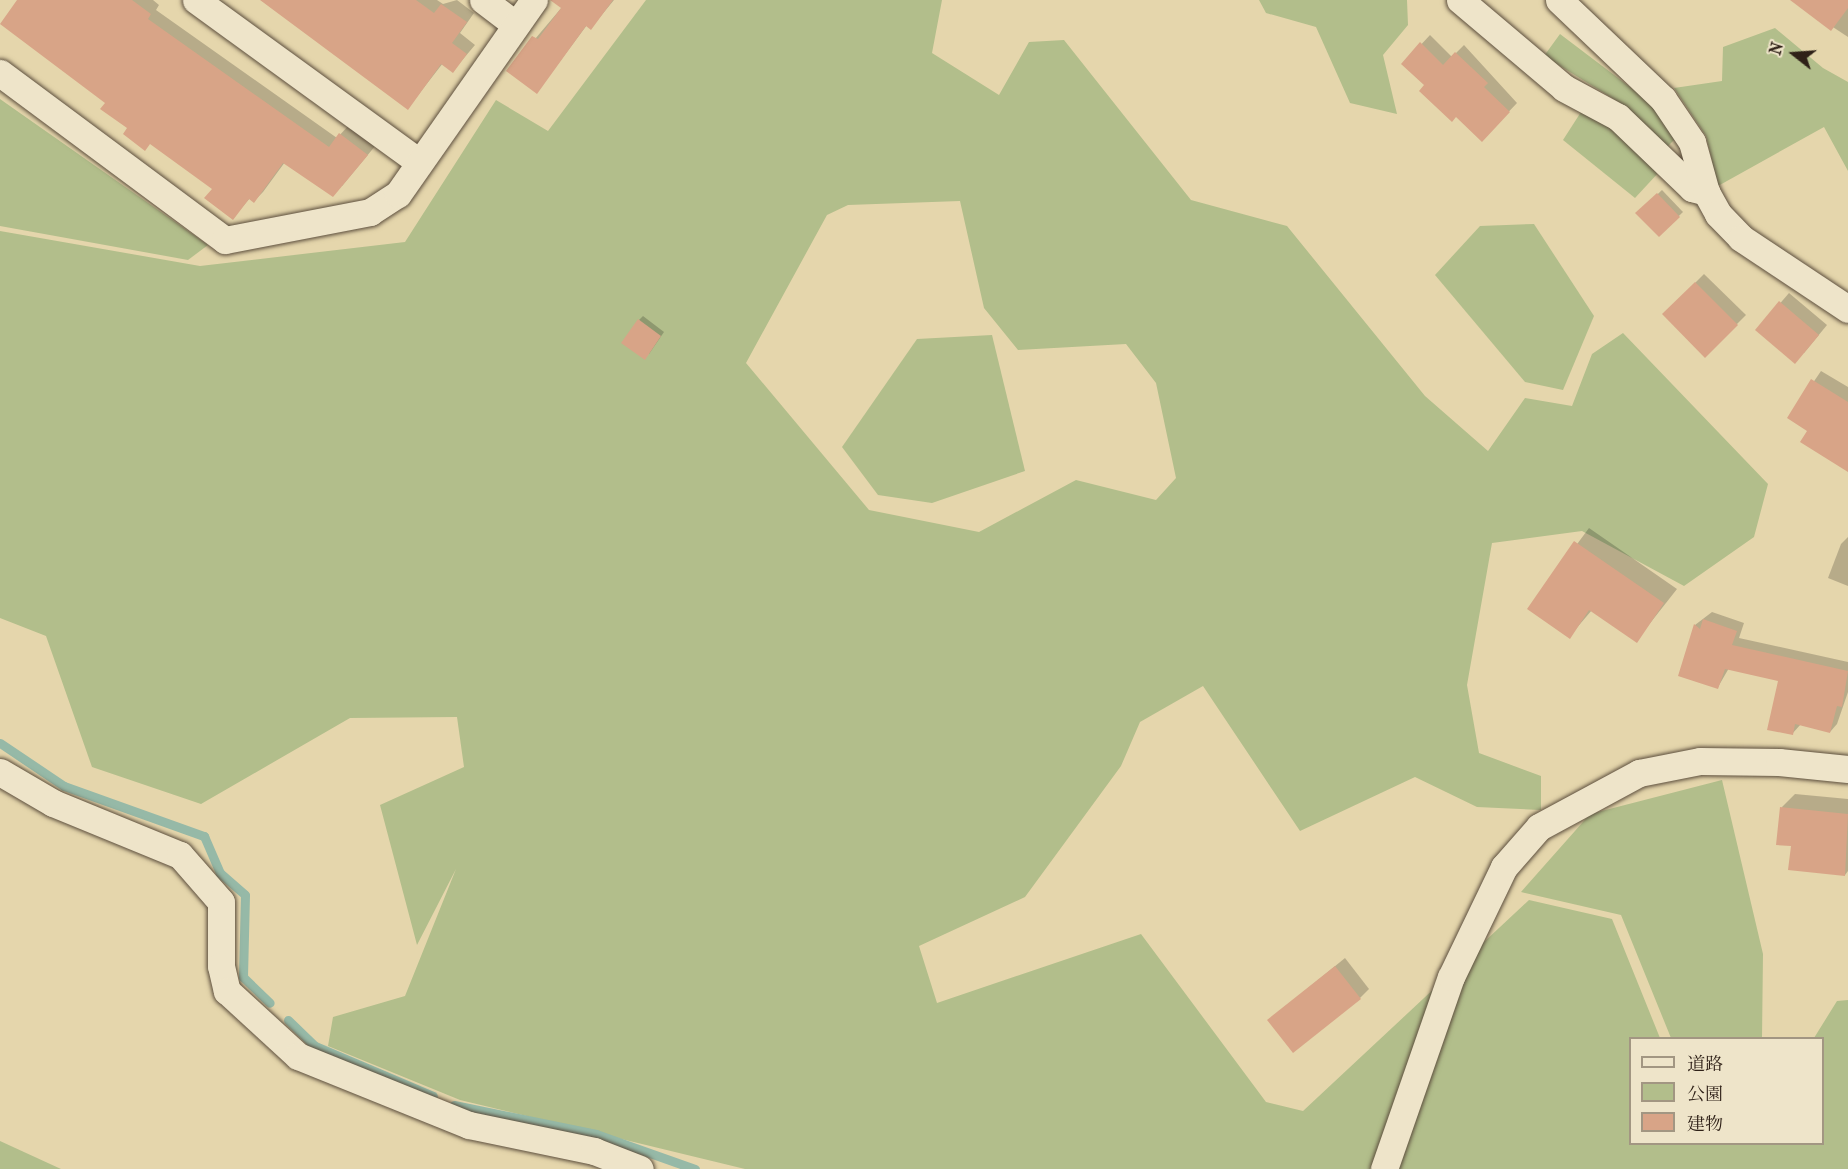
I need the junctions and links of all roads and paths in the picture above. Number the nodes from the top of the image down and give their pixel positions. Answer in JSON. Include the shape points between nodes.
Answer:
{"nodes":[{"id":1,"x":196,"y":0,"type":"edge"},
{"id":2,"x":483,"y":0,"type":"edge"},
{"id":3,"x":534,"y":0,"type":"edge"},
{"id":4,"x":1460,"y":0,"type":"edge"},
{"id":5,"x":1559,"y":0,"type":"edge"},
{"id":6,"x":516,"y":25,"type":"junction"},
{"id":7,"x":0,"y":73,"type":"edge"},
{"id":8,"x":419,"y":162,"type":"junction"},
{"id":9,"x":1706,"y":192,"type":"junction"},
{"id":10,"x":1848,"y":309,"type":"edge"},
{"id":11,"x":1848,"y":769,"type":"edge"},
{"id":12,"x":0,"y":772,"type":"edge"},
{"id":13,"x":640,"y":1169,"type":"edge"},
{"id":14,"x":1384,"y":1169,"type":"edge"}],
"edges":[{"from":1,"to":8,"type":"street"},
{"from":2,"to":6,"type":"street"},
{"from":3,"to":6,"type":"street"},
{"from":4,"to":9,"type":"street","via":[[1564,88],[1618,117],[1692,188]]},
{"from":5,"to":9,"type":"street","via":[[1663,99],[1692,142]]},
{"from":6,"to":8,"type":"street"},
{"from":7,"to":8,"type":"street","via":[[225,240],[370,212],[398,194]]},
{"from":9,"to":10,"type":"street","via":[[1718,214],[1741,238]]},
{"from":11,"to":14,"type":"street","via":[[1779,762],[1700,761],[1639,773],[1539,827],[1504,867],[1451,977]]},
{"from":12,"to":13,"type":"street","via":[[53,803],[180,855],[221,902],[221,966],[227,991],[298,1056],[469,1125],[594,1151]]}]}
